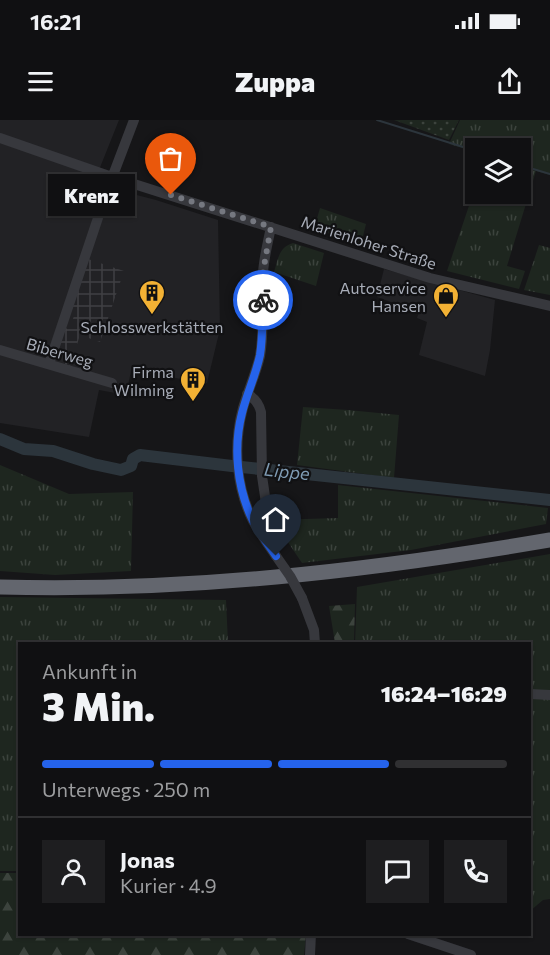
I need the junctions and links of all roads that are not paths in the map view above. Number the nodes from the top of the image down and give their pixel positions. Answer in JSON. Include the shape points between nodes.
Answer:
{"nodes":[{"id":1,"x":134,"y":120,"type":"edge"},
{"id":2,"x":0,"y":138,"type":"edge"},
{"id":3,"x":112,"y":177,"type":"junction"},
{"id":4,"x":271,"y":227,"type":"junction"},
{"id":5,"x":550,"y":306,"type":"edge"},
{"id":6,"x":0,"y":350,"type":"edge"},
{"id":7,"x":50,"y":364,"type":"junction"},
{"id":8,"x":112,"y":382,"type":"dead end"},
{"id":9,"x":247,"y":394,"type":"junction"},
{"id":10,"x":267,"y":510,"type":"dead end"},
{"id":11,"x":550,"y":540,"type":"edge"},
{"id":12,"x":0,"y":586,"type":"edge"},
{"id":13,"x":315,"y":642,"type":"edge"},
{"id":14,"x":531,"y":694,"type":"edge"},
{"id":15,"x":550,"y":695,"type":"edge"},
{"id":16,"x":311,"y":936,"type":"edge"},
{"id":17,"x":414,"y":936,"type":"edge"},
{"id":18,"x":310,"y":955,"type":"edge"},
{"id":19,"x":471,"y":955,"type":"edge"}],
"edges":[{"from":1,"to":3,"type":"street"},
{"from":2,"to":3,"type":"street","name":"Marienloher Straße"},
{"from":3,"to":4,"type":"street","name":"Marienloher Straße"},
{"from":3,"to":7,"type":"street"},
{"from":4,"to":5,"type":"street","name":"Marienloher Straße","via":[[430,278]]},
{"from":4,"to":9,"type":"street","via":[[263,272],[260,357]]},
{"from":6,"to":7,"type":"street","name":"Biberweg"},
{"from":7,"to":8,"type":"street","name":"Biberweg"},
{"from":9,"to":10,"type":"street","via":[[260,405]]},
{"from":9,"to":13,"type":"street","bridge":true,"via":[[238,434],[242,487],[260,533],[302,598]]},
{"from":11,"to":12,"type":"highway","via":[[299,576],[182,584]]},
{"from":14,"to":15,"type":"street"},
{"from":16,"to":18,"type":"street"},
{"from":17,"to":19,"type":"street"}]}
